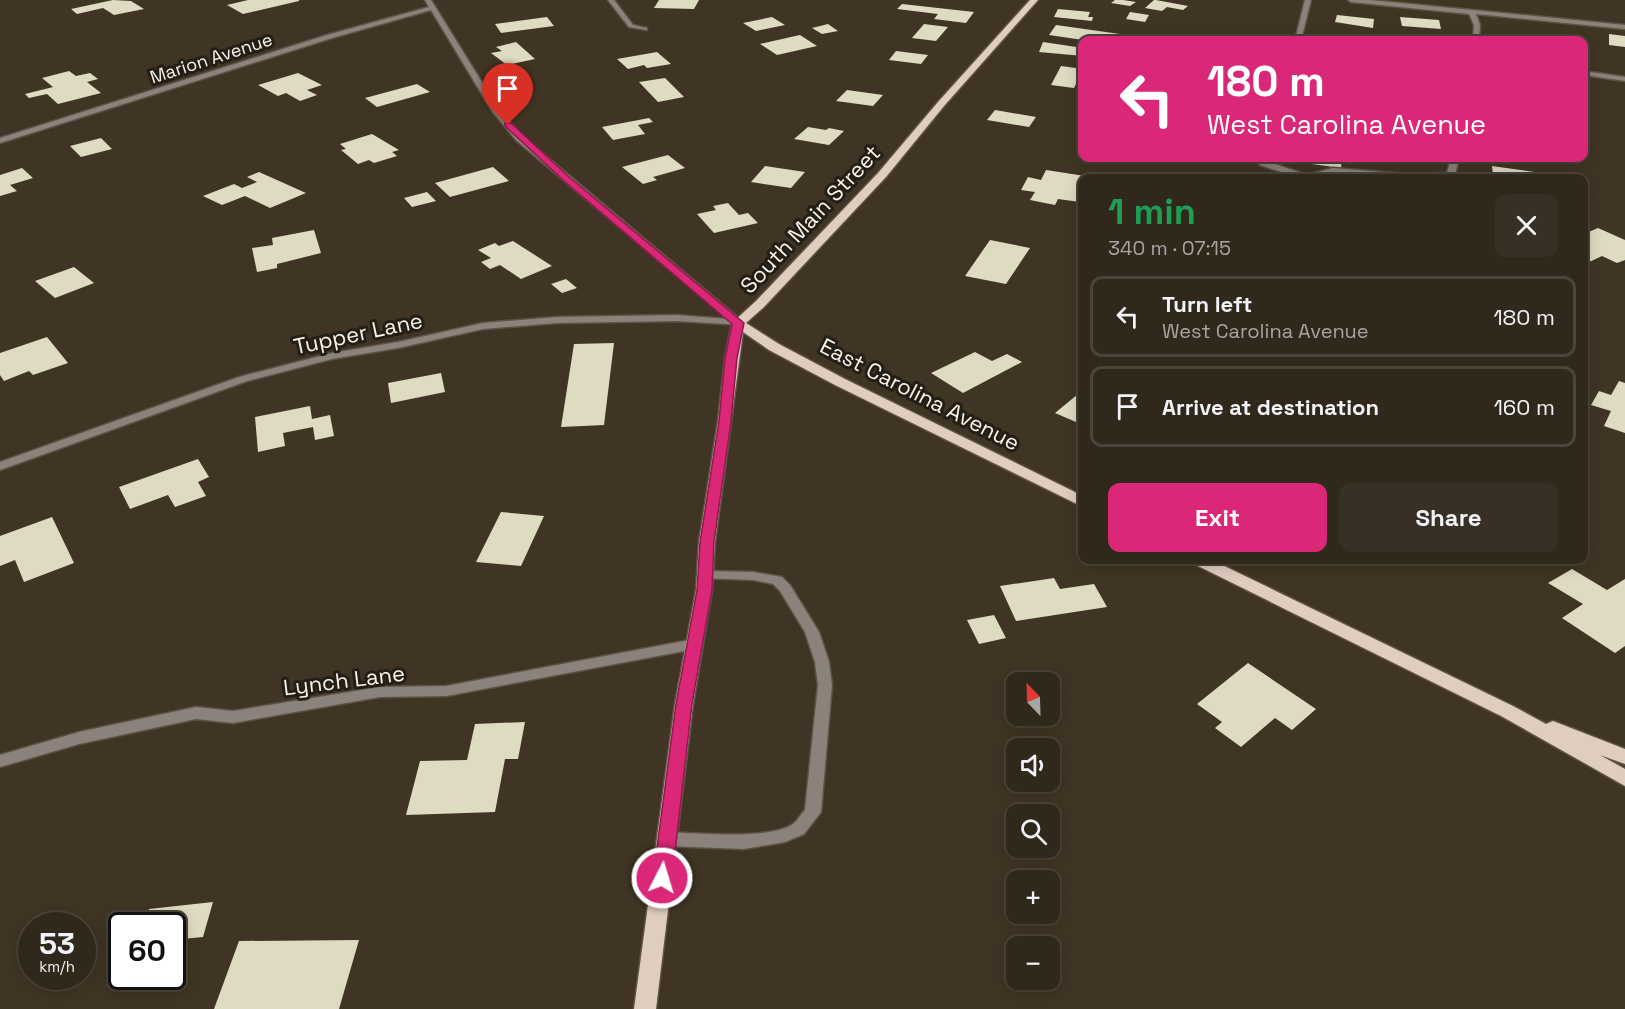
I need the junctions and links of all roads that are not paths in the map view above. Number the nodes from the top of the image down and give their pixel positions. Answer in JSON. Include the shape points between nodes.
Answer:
{"nodes":[{"id":1,"x":611,"y":0,"type":"edge"},
{"id":2,"x":1034,"y":0,"type":"edge"},
{"id":3,"x":1308,"y":0,"type":"edge"},
{"id":4,"x":1351,"y":0,"type":"edge"},
{"id":5,"x":1372,"y":1,"type":"edge"},
{"id":6,"x":430,"y":4,"type":"edge"},
{"id":7,"x":1472,"y":12,"type":"junction"},
{"id":8,"x":1625,"y":27,"type":"edge"},
{"id":9,"x":645,"y":29,"type":"dead end"},
{"id":10,"x":1299,"y":36,"type":"edge"},
{"id":11,"x":1476,"y":36,"type":"edge"},
{"id":12,"x":1588,"y":74,"type":"edge"},
{"id":13,"x":1625,"y":79,"type":"edge"},
{"id":14,"x":0,"y":141,"type":"edge"},
{"id":15,"x":1262,"y":162,"type":"edge"},
{"id":16,"x":1295,"y":174,"type":"edge"},
{"id":17,"x":1324,"y":174,"type":"edge"},
{"id":18,"x":1385,"y":174,"type":"edge"},
{"id":19,"x":738,"y":323,"type":"junction"},
{"id":20,"x":0,"y":466,"type":"edge"},
{"id":21,"x":1078,"y":500,"type":"edge"},
{"id":22,"x":1208,"y":564,"type":"edge"},
{"id":23,"x":706,"y":576,"type":"junction"},
{"id":24,"x":695,"y":644,"type":"junction"},
{"id":25,"x":1507,"y":711,"type":"junction"},
{"id":26,"x":1625,"y":757,"type":"edge"},
{"id":27,"x":0,"y":761,"type":"edge"},
{"id":28,"x":1625,"y":778,"type":"edge"},
{"id":29,"x":666,"y":839,"type":"junction"},
{"id":30,"x":645,"y":1009,"type":"edge"}],
"edges":[{"from":1,"to":9,"type":"street","via":[[631,26]]},
{"from":2,"to":19,"type":"main road","name":"South Main Street","via":[[882,175]]},
{"from":3,"to":10,"type":"street"},
{"from":4,"to":5,"type":"street"},
{"from":5,"to":7,"type":"street"},
{"from":6,"to":14,"type":"street","name":"Marion Avenue"},
{"from":6,"to":19,"type":"street","via":[[496,111],[519,138]]},
{"from":7,"to":8,"type":"street"},
{"from":7,"to":11,"type":"street"},
{"from":12,"to":13,"type":"street"},
{"from":15,"to":16,"type":"street"},
{"from":17,"to":18,"type":"street","via":[[1341,170]]},
{"from":19,"to":20,"type":"street","name":"Tupper Lane","via":[[677,318],[483,326],[332,356],[243,379]]},
{"from":19,"to":21,"type":"main road","name":"East Carolina Avenue","via":[[840,382]]},
{"from":19,"to":23,"type":"main road","name":"South Main Street","via":[[707,542]]},
{"from":22,"to":25,"type":"main road"},
{"from":23,"to":24,"type":"main road","name":"South Main Street"},
{"from":23,"to":29,"type":"street","via":[[777,580],[812,632],[825,685],[813,812],[798,829],[785,835],[744,842]]},
{"from":24,"to":27,"type":"street","name":"Lynch Lane","via":[[446,691],[380,692],[233,717],[196,713],[79,738]]},
{"from":24,"to":29,"type":"main road","name":"South Main Street"},
{"from":25,"to":26,"type":"main road"},
{"from":25,"to":28,"type":"main road"},
{"from":29,"to":30,"type":"main road","name":"South Main Street"}]}
